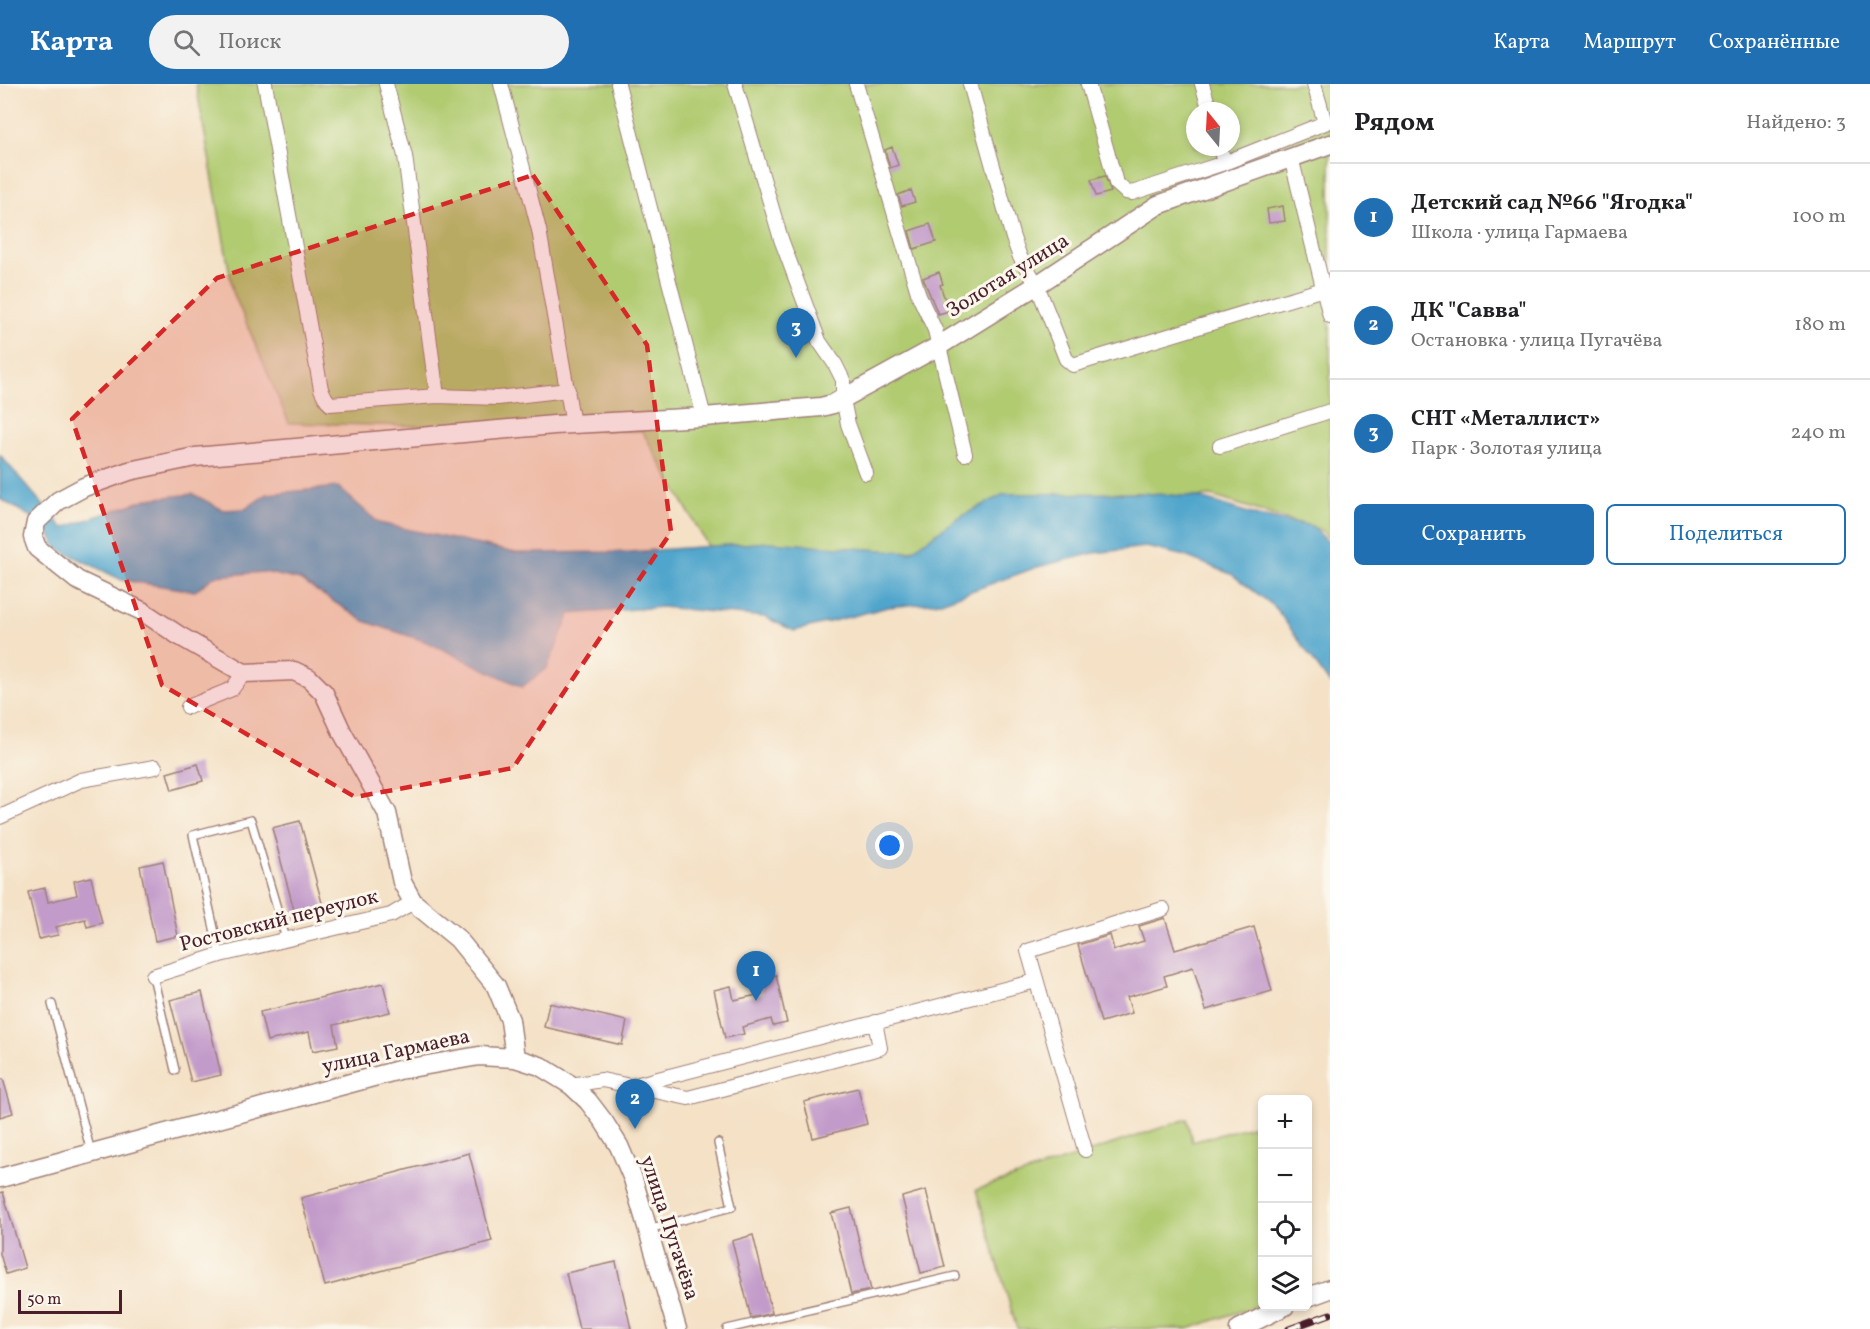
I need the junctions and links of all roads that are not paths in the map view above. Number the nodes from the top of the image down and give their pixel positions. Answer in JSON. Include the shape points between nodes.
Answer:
{"nodes":[{"id":1,"x":265,"y":84,"type":"edge"},
{"id":2,"x":386,"y":84,"type":"edge"},
{"id":3,"x":501,"y":84,"type":"edge"},
{"id":4,"x":618,"y":84,"type":"edge"},
{"id":5,"x":735,"y":84,"type":"edge"},
{"id":6,"x":856,"y":84,"type":"edge"},
{"id":7,"x":970,"y":84,"type":"edge"},
{"id":8,"x":1088,"y":84,"type":"edge"},
{"id":9,"x":1202,"y":84,"type":"edge"},
{"id":10,"x":1314,"y":84,"type":"edge"},
{"id":11,"x":1207,"y":102,"type":"edge"},
{"id":12,"x":1324,"y":123,"type":"edge"},
{"id":13,"x":1327,"y":145,"type":"edge"},
{"id":14,"x":1222,"y":156,"type":"edge"},
{"id":15,"x":1291,"y":157,"type":"junction"},
{"id":16,"x":1224,"y":163,"type":"junction"},
{"id":17,"x":1037,"y":285,"type":"junction"},
{"id":18,"x":1326,"y":288,"type":"edge"},
{"id":19,"x":1330,"y":316,"type":"edge"},
{"id":20,"x":937,"y":347,"type":"junction"},
{"id":21,"x":568,"y":390,"type":"junction"},
{"id":22,"x":437,"y":396,"type":"junction"},
{"id":23,"x":843,"y":399,"type":"junction"},
{"id":24,"x":1330,"y":411,"type":"edge"},
{"id":25,"x":704,"y":417,"type":"junction"},
{"id":26,"x":573,"y":424,"type":"junction"},
{"id":27,"x":1220,"y":446,"type":"dead end"},
{"id":28,"x":965,"y":454,"type":"dead end"},
{"id":29,"x":866,"y":473,"type":"dead end"},
{"id":30,"x":244,"y":673,"type":"junction"},
{"id":31,"x":188,"y":707,"type":"dead end"},
{"id":32,"x":154,"y":766,"type":"dead end"},
{"id":33,"x":0,"y":817,"type":"edge"},
{"id":34,"x":413,"y":902,"type":"junction"},
{"id":35,"x":1163,"y":909,"type":"dead end"},
{"id":36,"x":286,"y":939,"type":"junction"},
{"id":37,"x":220,"y":955,"type":"junction"},
{"id":38,"x":153,"y":976,"type":"joint"},
{"id":39,"x":1036,"y":981,"type":"junction"},
{"id":40,"x":52,"y":1004,"type":"dead end"},
{"id":41,"x":875,"y":1022,"type":"junction"},
{"id":42,"x":514,"y":1058,"type":"junction"},
{"id":43,"x":175,"y":1070,"type":"dead end"},
{"id":44,"x":571,"y":1085,"type":"junction"},
{"id":45,"x":631,"y":1086,"type":"junction"},
{"id":46,"x":718,"y":1143,"type":"dead end"},
{"id":47,"x":1085,"y":1150,"type":"dead end"},
{"id":48,"x":92,"y":1154,"type":"junction"},
{"id":49,"x":0,"y":1179,"type":"edge"},
{"id":50,"x":648,"y":1229,"type":"junction"},
{"id":51,"x":955,"y":1276,"type":"dead end"},
{"id":52,"x":1330,"y":1289,"type":"edge"},
{"id":53,"x":1312,"y":1296,"type":"edge"},
{"id":54,"x":1276,"y":1311,"type":"edge"},
{"id":55,"x":677,"y":1329,"type":"edge"},
{"id":56,"x":727,"y":1329,"type":"edge"},
{"id":57,"x":1239,"y":1329,"type":"edge"}],
"edges":[{"from":1,"to":22,"type":"street","via":[[325,397],[330,404]]},
{"from":2,"to":22,"type":"street","via":[[405,156]]},
{"from":3,"to":21,"type":"street","via":[[539,230]]},
{"from":4,"to":25,"type":"street"},
{"from":5,"to":23,"type":"street","via":[[781,239],[819,341],[843,380]]},
{"from":6,"to":20,"type":"street","via":[[919,296],[935,330]]},
{"from":7,"to":17,"type":"street","via":[[1013,238]]},
{"from":8,"to":16,"type":"street","via":[[1116,183],[1126,192]]},
{"from":9,"to":11,"type":"street"},
{"from":10,"to":12,"type":"street"},
{"from":12,"to":13,"type":"street"},
{"from":12,"to":16,"type":"street"},
{"from":13,"to":15,"type":"street","name":"Золотая улица"},
{"from":14,"to":16,"type":"street"},
{"from":15,"to":17,"type":"street","name":"Золотая улица","via":[[1158,206]]},
{"from":15,"to":18,"type":"street"},
{"from":17,"to":18,"type":"street","via":[[1066,359],[1073,365]]},
{"from":17,"to":20,"type":"street","name":"Золотая улица"},
{"from":18,"to":19,"type":"street"},
{"from":20,"to":23,"type":"street","name":"Золотая улица"},
{"from":20,"to":28,"type":"street"},
{"from":21,"to":22,"type":"street","via":[[498,398]]},
{"from":21,"to":26,"type":"street"},
{"from":23,"to":25,"type":"street","name":"Золотая улица","via":[[821,407]]},
{"from":23,"to":29,"type":"street"},
{"from":24,"to":27,"type":"street"},
{"from":25,"to":26,"type":"street","name":"Золотая улица"},
{"from":26,"to":30,"type":"street","name":"Золотая улица","via":[[195,457],[129,471],[84,487],[58,501],[36,522],[33,537],[37,548],[77,580],[142,610]]},
{"from":30,"to":31,"type":"street","via":[[232,689]]},
{"from":30,"to":34,"type":"street","via":[[294,671],[309,678],[324,693],[387,813],[402,882]]},
{"from":32,"to":33,"type":"street","via":[[81,780]]},
{"from":34,"to":36,"type":"street","name":"Ростовский переулок","via":[[390,915]]},
{"from":34,"to":42,"type":"street","via":[[458,939],[496,986],[510,1020]]},
{"from":35,"to":39,"type":"street","via":[[1028,951]]},
{"from":36,"to":37,"type":"street","name":"Ростовский переулок"},
{"from":36,"to":37,"type":"lane","via":[[251,820],[193,835]]},
{"from":37,"to":38,"type":"street","name":"Ростовский переулок"},
{"from":38,"to":43,"type":"lane"},
{"from":39,"to":41,"type":"street"},
{"from":39,"to":47,"type":"street"},
{"from":40,"to":48,"type":"lane"},
{"from":41,"to":45,"type":"street"},
{"from":41,"to":45,"type":"street","via":[[880,1048],[869,1051],[687,1098]]},
{"from":42,"to":44,"type":"street","name":"улица Гармаева","via":[[540,1066]]},
{"from":42,"to":48,"type":"street","name":"улица Гармаева","via":[[479,1056],[399,1070]]},
{"from":44,"to":45,"type":"street","via":[[602,1080]]},
{"from":44,"to":50,"type":"street","name":"улица Пугачёва","via":[[599,1115],[619,1146]]},
{"from":46,"to":50,"type":"lane","via":[[732,1207]]},
{"from":48,"to":49,"type":"street","name":"улица Гармаева"},
{"from":50,"to":55,"type":"street","name":"улица Пугачёва"},
{"from":51,"to":56,"type":"lane"},
{"from":52,"to":53,"type":"street"},
{"from":54,"to":57,"type":"street"}]}
